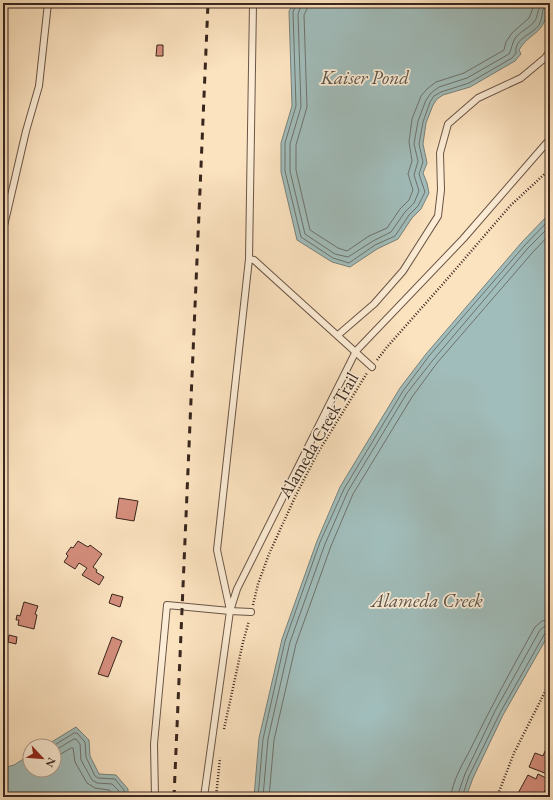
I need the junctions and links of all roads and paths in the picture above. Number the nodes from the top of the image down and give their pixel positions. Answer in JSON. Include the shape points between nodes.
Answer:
{"nodes":[{"id":1,"x":48,"y":3,"type":"edge"},
{"id":2,"x":253,"y":3,"type":"edge"},
{"id":3,"x":550,"y":51,"type":"edge"},
{"id":4,"x":550,"y":139,"type":"edge"},
{"id":5,"x":550,"y":169,"type":"edge"},
{"id":6,"x":3,"y":230,"type":"edge"},
{"id":7,"x":249,"y":259,"type":"junction"},
{"id":8,"x":338,"y":335,"type":"junction"},
{"id":9,"x":356,"y":351,"type":"junction"},
{"id":10,"x":372,"y":367,"type":"junction"},
{"id":11,"x":230,"y":612,"type":"junction"},
{"id":12,"x":251,"y":612,"type":"junction"},
{"id":13,"x":550,"y":682,"type":"edge"},
{"id":14,"x":224,"y":731,"type":"dead end"},
{"id":15,"x":221,"y":753,"type":"dead end"},
{"id":16,"x":155,"y":797,"type":"edge"},
{"id":17,"x":204,"y":797,"type":"edge"},
{"id":18,"x":216,"y":797,"type":"edge"},
{"id":19,"x":497,"y":797,"type":"edge"}],
"edges":[{"from":1,"to":6,"type":"lane","via":[[39,86]]},
{"from":2,"to":7,"type":"lane"},
{"from":3,"to":8,"type":"lane","via":[[521,78],[478,98],[448,124],[440,153],[441,190],[438,216],[403,271],[374,304]]},
{"from":4,"to":9,"type":"lane","via":[[463,239]]},
{"from":5,"to":10,"type":"path","name":"Alameda Creek Trail","via":[[510,206],[387,346]]},
{"from":7,"to":8,"type":"lane","via":[[254,260]]},
{"from":7,"to":11,"type":"lane","via":[[217,550]]},
{"from":8,"to":9,"type":"lane"},
{"from":9,"to":10,"type":"lane"},
{"from":9,"to":11,"type":"lane","via":[[237,589]]},
{"from":10,"to":12,"type":"path","name":"Alameda Creek Trail","via":[[317,454],[296,495],[269,554]]},
{"from":11,"to":12,"type":"lane"},
{"from":11,"to":16,"type":"lane","via":[[167,605],[154,744]]},
{"from":11,"to":17,"type":"lane"},
{"from":12,"to":14,"type":"path","name":"Alameda Creek Trail"},
{"from":13,"to":19,"type":"path","via":[[514,753]]},
{"from":15,"to":18,"type":"path"}]}
